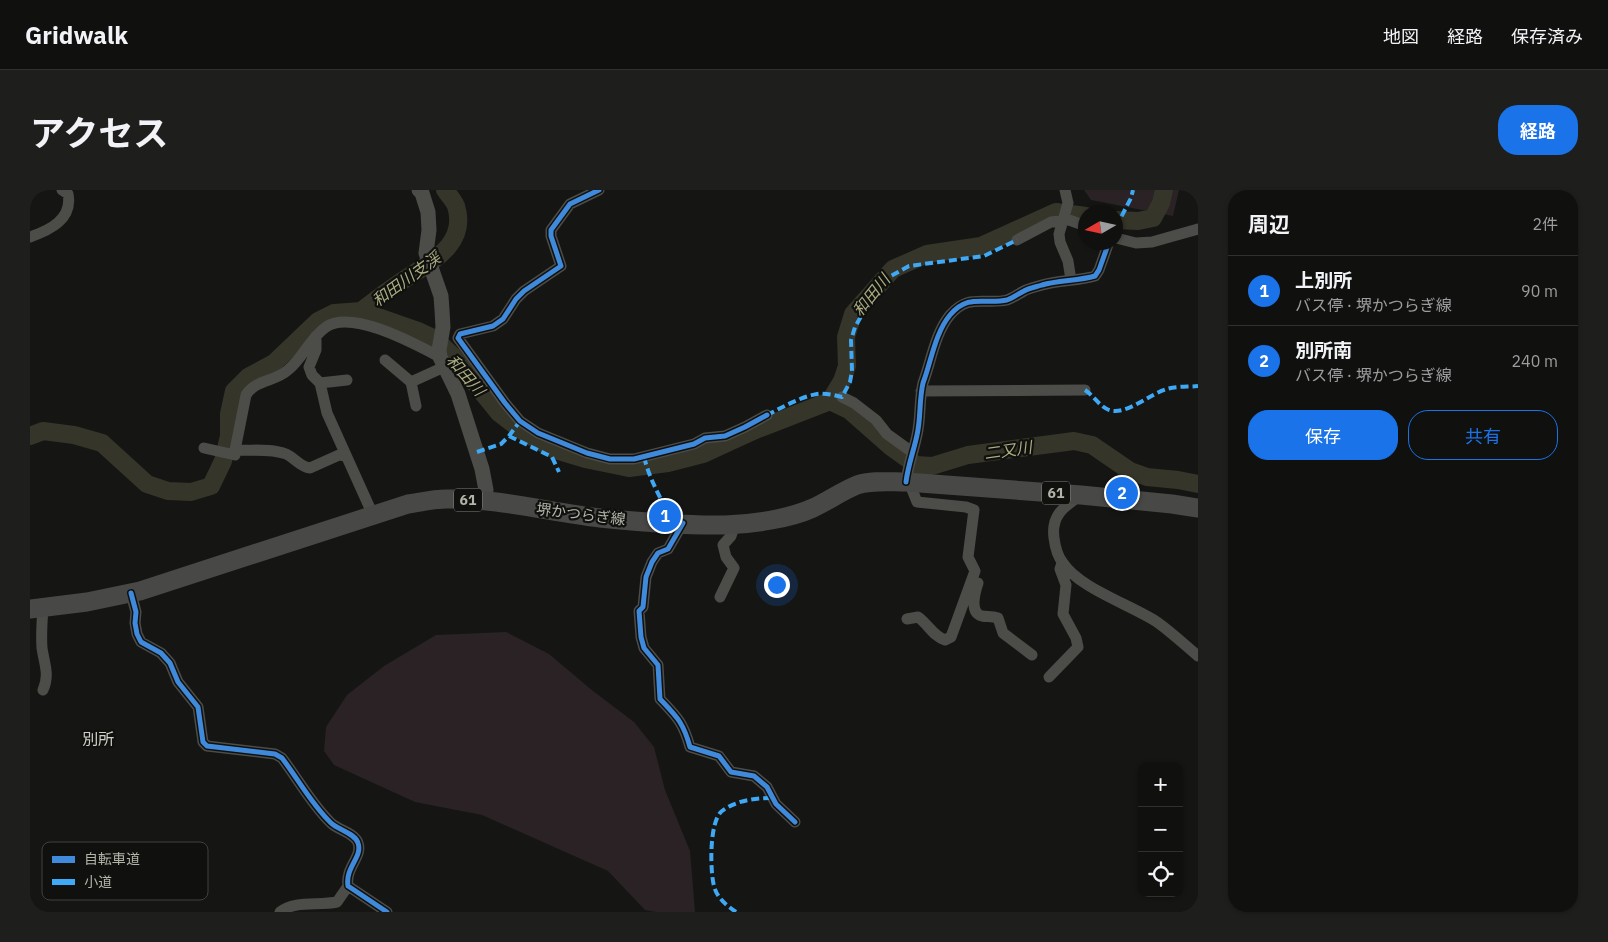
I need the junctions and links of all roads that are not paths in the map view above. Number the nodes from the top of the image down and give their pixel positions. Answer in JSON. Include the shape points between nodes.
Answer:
{"nodes":[{"id":1,"x":62,"y":190,"type":"edge"},
{"id":2,"x":420,"y":190,"type":"edge"},
{"id":3,"x":599,"y":190,"type":"edge"},
{"id":4,"x":1065,"y":190,"type":"edge"},
{"id":5,"x":1063,"y":221,"type":"junction"},
{"id":6,"x":1078,"y":223,"type":"edge"},
{"id":7,"x":1198,"y":228,"type":"edge"},
{"id":8,"x":30,"y":237,"type":"edge"},
{"id":9,"x":1017,"y":240,"type":"dead end"},
{"id":10,"x":1123,"y":240,"type":"edge"},
{"id":11,"x":1106,"y":250,"type":"edge"},
{"id":12,"x":1071,"y":280,"type":"junction"},
{"id":13,"x":442,"y":327,"type":"junction"},
{"id":14,"x":316,"y":336,"type":"junction"},
{"id":15,"x":458,"y":338,"type":"junction"},
{"id":16,"x":441,"y":358,"type":"junction"},
{"id":17,"x":385,"y":360,"type":"dead end"},
{"id":18,"x":347,"y":380,"type":"dead end"},
{"id":19,"x":411,"y":382,"type":"junction"},
{"id":20,"x":320,"y":383,"type":"junction"},
{"id":21,"x":1085,"y":390,"type":"dead end"},
{"id":22,"x":920,"y":391,"type":"junction"},
{"id":23,"x":842,"y":397,"type":"dead end"},
{"id":24,"x":416,"y":406,"type":"dead end"},
{"id":25,"x":767,"y":415,"type":"dead end"},
{"id":26,"x":204,"y":448,"type":"dead end"},
{"id":27,"x":235,"y":450,"type":"junction"},
{"id":28,"x":912,"y":452,"type":"junction"},
{"id":29,"x":346,"y":456,"type":"junction"},
{"id":30,"x":907,"y":482,"type":"junction"},
{"id":31,"x":1081,"y":495,"type":"junction"},
{"id":32,"x":484,"y":501,"type":"junction"},
{"id":33,"x":1198,"y":508,"type":"edge"},
{"id":34,"x":373,"y":515,"type":"junction"},
{"id":35,"x":683,"y":523,"type":"junction"},
{"id":36,"x":735,"y":524,"type":"junction"},
{"id":37,"x":1062,"y":562,"type":"junction"},
{"id":38,"x":975,"y":571,"type":"junction"},
{"id":39,"x":131,"y":593,"type":"junction"},
{"id":40,"x":720,"y":597,"type":"dead end"},
{"id":41,"x":36,"y":609,"type":"edge"},
{"id":42,"x":908,"y":619,"type":"dead end"},
{"id":43,"x":1032,"y":655,"type":"dead end"},
{"id":44,"x":1198,"y":656,"type":"edge"},
{"id":45,"x":1050,"y":677,"type":"dead end"},
{"id":46,"x":43,"y":690,"type":"dead end"},
{"id":47,"x":795,"y":822,"type":"dead end"},
{"id":48,"x":348,"y":886,"type":"junction"},
{"id":49,"x":280,"y":912,"type":"edge"},
{"id":50,"x":387,"y":912,"type":"edge"}],
"edges":[{"from":1,"to":8,"type":"street","via":[[68,194],[70,202],[66,213],[56,225]]},
{"from":2,"to":13,"type":"street","via":[[428,212],[426,253],[440,296]]},
{"from":3,"to":15,"type":"street","via":[[570,204],[551,230],[561,266],[524,291],[503,319],[493,326],[460,334]]},
{"from":4,"to":5,"type":"street","via":[[1068,203]]},
{"from":5,"to":6,"type":"street"},
{"from":5,"to":9,"type":"street","via":[[1051,222]]},
{"from":5,"to":12,"type":"street","via":[[1060,242]]},
{"from":7,"to":10,"type":"street","via":[[1152,242]]},
{"from":11,"to":12,"type":"street","via":[[1095,276]]},
{"from":12,"to":22,"type":"street","via":[[1043,285],[1010,299],[972,301],[961,306],[942,327]]},
{"from":13,"to":15,"type":"street"},
{"from":13,"to":16,"type":"street"},
{"from":14,"to":16,"type":"street","via":[[327,326],[350,321],[402,337]]},
{"from":14,"to":20,"type":"street","via":[[316,350],[309,367]]},
{"from":14,"to":27,"type":"street","via":[[288,370],[251,387],[246,395]]},
{"from":15,"to":25,"type":"street","via":[[520,421],[586,453],[610,459],[634,459],[694,444],[705,438],[726,436]]},
{"from":16,"to":19,"type":"street"},
{"from":16,"to":32,"type":"street","via":[[458,394],[482,469],[486,490]]},
{"from":17,"to":19,"type":"street"},
{"from":18,"to":20,"type":"street"},
{"from":19,"to":24,"type":"street"},
{"from":20,"to":29,"type":"street","via":[[327,413]]},
{"from":21,"to":22,"type":"street"},
{"from":22,"to":28,"type":"street","via":[[920,412]]},
{"from":23,"to":28,"type":"street","via":[[876,420]]},
{"from":26,"to":27,"type":"street","via":[[235,455]]},
{"from":27,"to":29,"type":"street","via":[[287,454],[310,468],[339,455]]},
{"from":28,"to":30,"type":"street"},
{"from":29,"to":34,"type":"street"},
{"from":30,"to":31,"type":"main road","name":"堺かつらぎ線","number":"61"},
{"from":30,"to":36,"type":"main road","name":"堺かつらぎ線","number":"61","via":[[859,484],[813,508],[785,517]]},
{"from":30,"to":38,"type":"street","via":[[917,502],[974,510],[968,557]]},
{"from":31,"to":33,"type":"main road","name":"堺かつらぎ線","number":"61"},
{"from":31,"to":37,"type":"street","via":[[1056,515],[1053,529]]},
{"from":32,"to":34,"type":"main road","name":"堺かつらぎ線","number":"61","via":[[445,499],[408,504]]},
{"from":32,"to":35,"type":"main road","name":"堺かつらぎ線","number":"61","via":[[601,518]]},
{"from":34,"to":39,"type":"main road","name":"堺かつらぎ線","number":"61"},
{"from":35,"to":36,"type":"main road","name":"堺かつらぎ線","number":"61"},
{"from":35,"to":47,"type":"street","via":[[668,549],[658,553],[652,562],[646,577],[643,607],[639,611],[644,648],[658,665],[660,699],[684,728],[690,747],[720,756],[731,772],[754,776]]},
{"from":36,"to":40,"type":"street","via":[[723,545],[726,558],[734,568]]},
{"from":37,"to":44,"type":"street","via":[[1072,574],[1094,588],[1157,622]]},
{"from":37,"to":45,"type":"street","via":[[1060,570],[1066,584],[1063,614],[1078,647]]},
{"from":38,"to":42,"type":"street","via":[[951,636],[945,640],[918,617]]},
{"from":38,"to":43,"type":"street","via":[[979,580],[974,598],[975,610],[982,616],[998,618],[1003,633]]},
{"from":39,"to":41,"type":"main road","name":"堺かつらぎ線","number":"61"},
{"from":39,"to":48,"type":"street","via":[[137,634],[141,642],[162,653],[178,682],[198,707],[203,742],[207,746],[275,754],[282,758],[332,825],[356,839],[359,854],[350,867],[346,879]]},
{"from":41,"to":46,"type":"street","via":[[47,668],[47,682]]},
{"from":48,"to":49,"type":"street","via":[[337,902],[288,906]]},
{"from":48,"to":50,"type":"street"}]}
